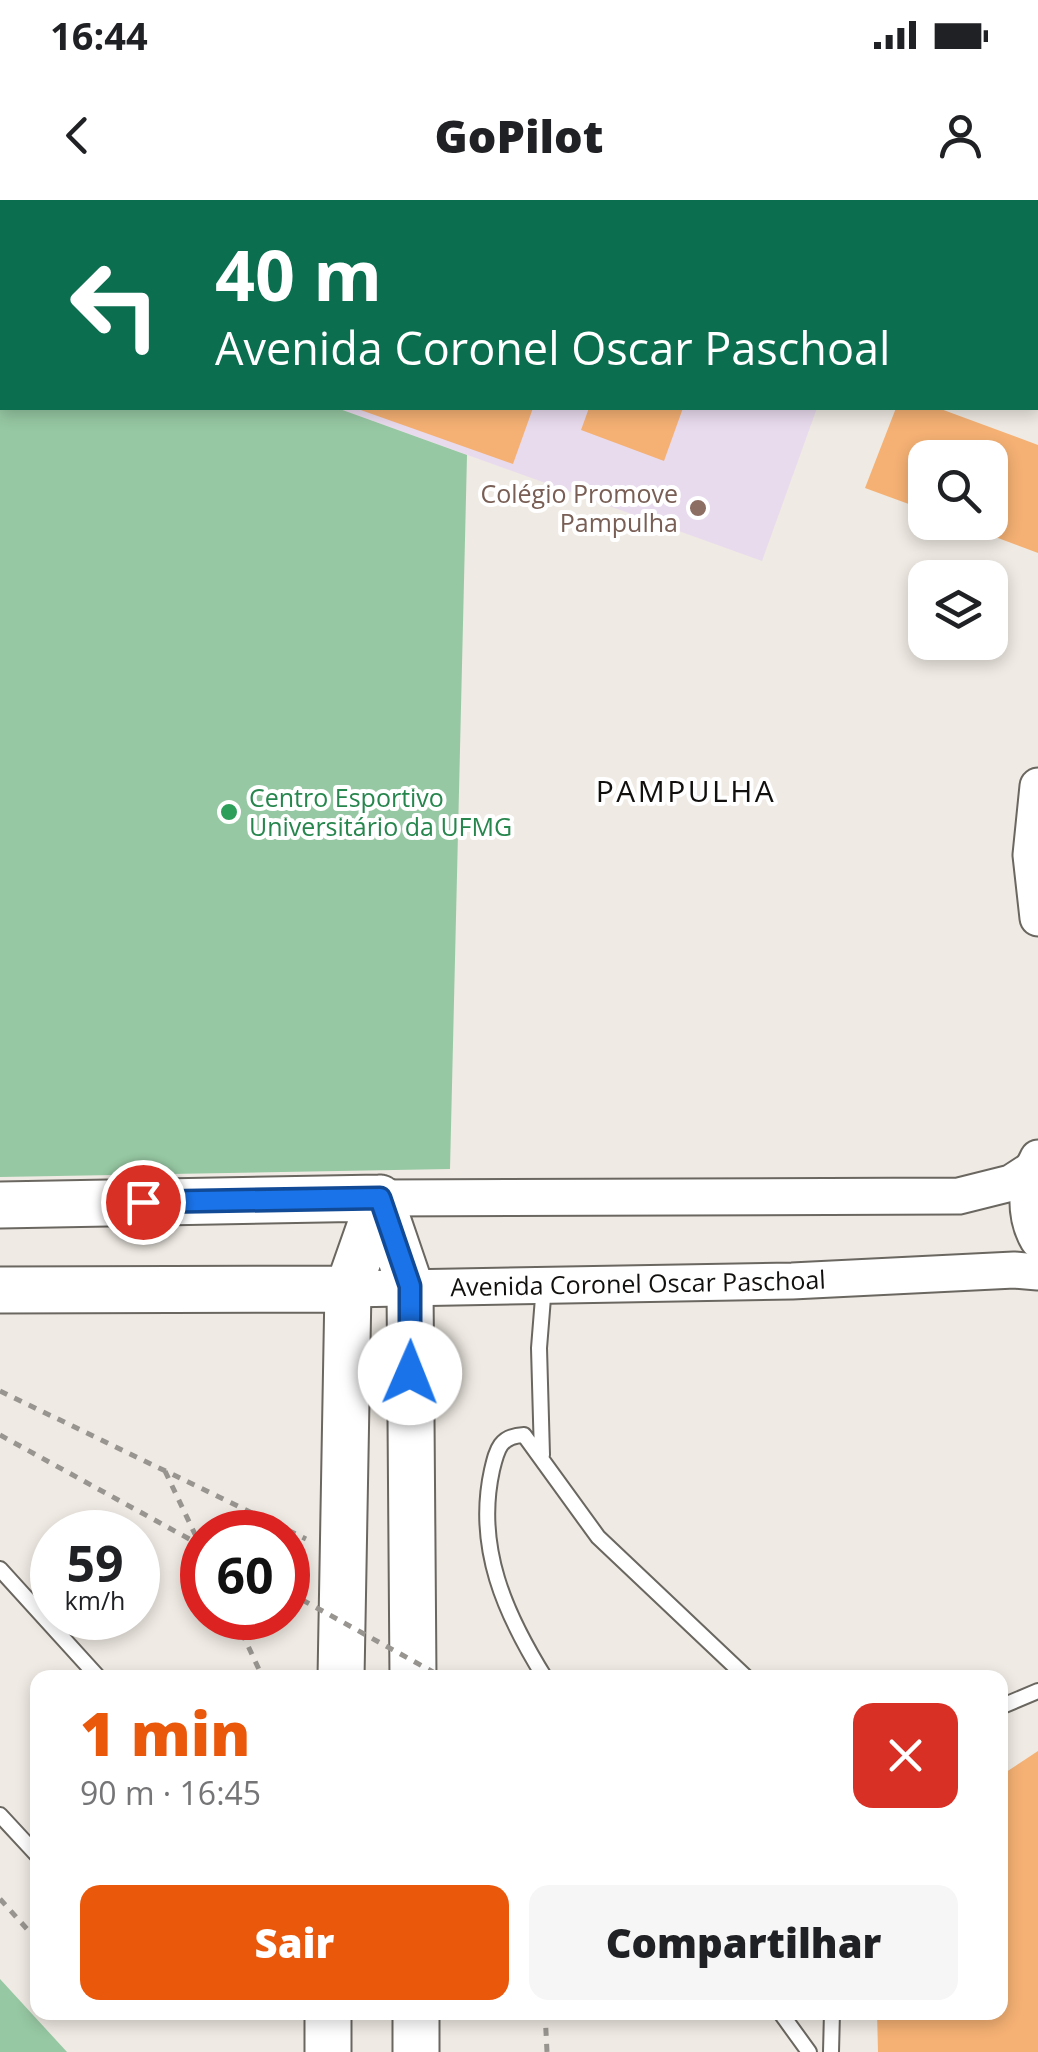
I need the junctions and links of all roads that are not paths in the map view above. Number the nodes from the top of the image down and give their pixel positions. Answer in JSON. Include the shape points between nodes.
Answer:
{"nodes":[{"id":1,"x":1038,"y":786,"type":"edge"},
{"id":2,"x":1038,"y":918,"type":"edge"},
{"id":3,"x":1035,"y":1163,"type":"edge"},
{"id":4,"x":380,"y":1198,"type":"junction"},
{"id":5,"x":0,"y":1205,"type":"edge"},
{"id":6,"x":1038,"y":1240,"type":"edge"},
{"id":7,"x":1038,"y":1272,"type":"edge"},
{"id":8,"x":544,"y":1285,"type":"junction"},
{"id":9,"x":410,"y":1286,"type":"junction"},
{"id":10,"x":348,"y":1289,"type":"junction"},
{"id":11,"x":0,"y":1290,"type":"edge"},
{"id":12,"x":542,"y":1455,"type":"junction"},
{"id":13,"x":0,"y":1570,"type":"edge"},
{"id":14,"x":92,"y":1670,"type":"edge"},
{"id":15,"x":341,"y":1670,"type":"edge"},
{"id":16,"x":413,"y":1670,"type":"edge"},
{"id":17,"x":540,"y":1670,"type":"edge"},
{"id":18,"x":738,"y":1670,"type":"edge"},
{"id":19,"x":1038,"y":1691,"type":"edge"},
{"id":20,"x":1008,"y":1704,"type":"edge"},
{"id":21,"x":0,"y":1815,"type":"edge"},
{"id":22,"x":30,"y":1847,"type":"edge"},
{"id":23,"x":328,"y":2020,"type":"edge"},
{"id":24,"x":786,"y":2020,"type":"edge"},
{"id":25,"x":832,"y":2020,"type":"edge"},
{"id":26,"x":328,"y":2052,"type":"edge"},
{"id":27,"x":809,"y":2052,"type":"edge"},
{"id":28,"x":831,"y":2052,"type":"edge"}],
"edges":[{"from":1,"to":2,"type":"street","via":[[1032,854]]},
{"from":3,"to":4,"type":"street","via":[[1011,1183],[959,1196]]},
{"from":3,"to":6,"type":"street","via":[[1027,1202]]},
{"from":4,"to":5,"type":"main road"},
{"from":4,"to":9,"type":"main road"},
{"from":4,"to":10,"type":"main road"},
{"from":7,"to":8,"type":"street","name":"Avenida Coronel Oscar Paschoal"},
{"from":8,"to":9,"type":"street","name":"Avenida Coronel Oscar Paschoal"},
{"from":8,"to":12,"type":"lane","via":[[538,1348]]},
{"from":9,"to":10,"type":"street","name":"Avenida Coronel Oscar Paschoal"},
{"from":9,"to":16,"type":"main road"},
{"from":10,"to":11,"type":"main road","name":"Avenida Coronel Oscar Paschoal"},
{"from":10,"to":15,"type":"main road"},
{"from":12,"to":17,"type":"lane","via":[[524,1435],[510,1436],[497,1447],[486,1499],[492,1566],[515,1630]]},
{"from":12,"to":18,"type":"lane","via":[[598,1538]]},
{"from":13,"to":14,"type":"lane"},
{"from":19,"to":20,"type":"lane"},
{"from":21,"to":22,"type":"lane"},
{"from":23,"to":26,"type":"main road"},
{"from":24,"to":27,"type":"lane"},
{"from":25,"to":28,"type":"lane"}]}
